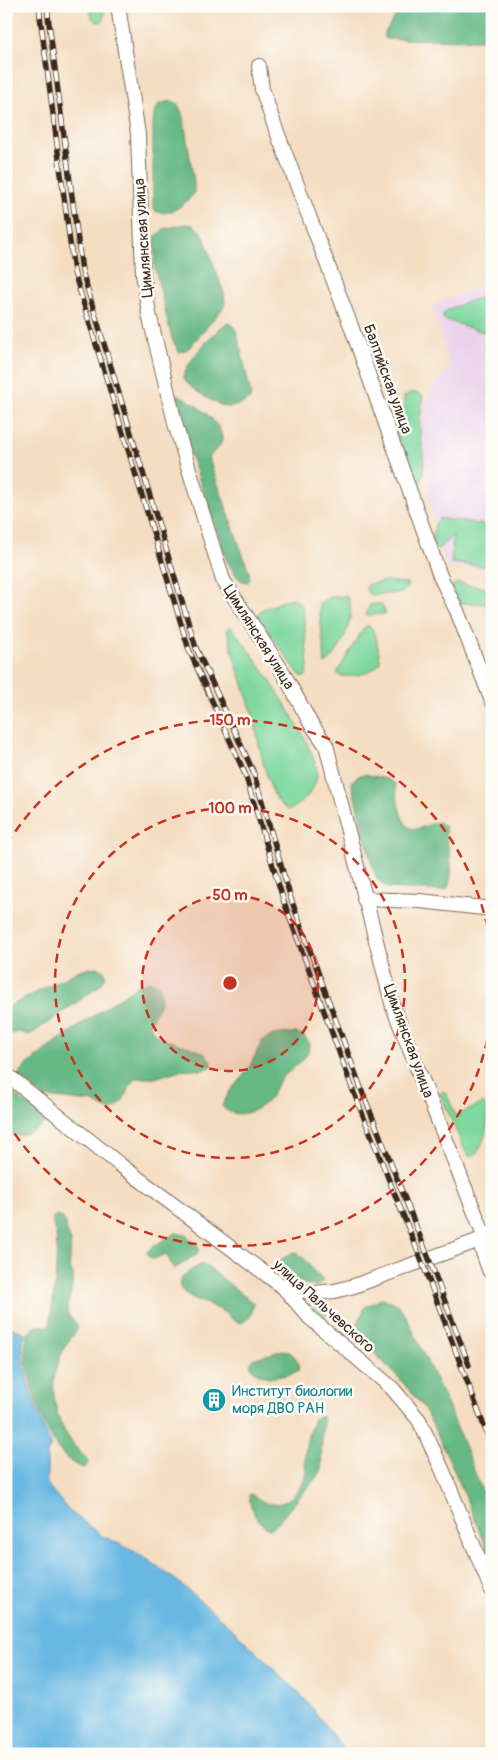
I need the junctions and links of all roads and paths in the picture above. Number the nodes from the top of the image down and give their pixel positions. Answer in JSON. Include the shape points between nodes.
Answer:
{"nodes":[{"id":1,"x":118,"y":6,"type":"edge"},
{"id":2,"x":259,"y":66,"type":"dead end"},
{"id":3,"x":492,"y":702,"type":"edge"},
{"id":4,"x":364,"y":899,"type":"junction"},
{"id":5,"x":492,"y":909,"type":"edge"},
{"id":6,"x":6,"y":1074,"type":"edge"},
{"id":7,"x":488,"y":1237,"type":"edge"},
{"id":8,"x":492,"y":1269,"type":"edge"},
{"id":9,"x":283,"y":1287,"type":"junction"},
{"id":10,"x":492,"y":1591,"type":"edge"}],
"edges":[{"from":1,"to":4,"type":"street","name":"Цимлянская улица","via":[[138,134],[143,274],[149,314],[176,427],[223,580],[326,745]]},
{"from":2,"to":3,"type":"street","name":"Балтийская улица","via":[[272,120],[351,326],[437,569]]},
{"from":4,"to":5,"type":"street"},
{"from":4,"to":7,"type":"street","name":"Цимлянская улица","via":[[393,1007]]},
{"from":6,"to":9,"type":"street","name":"улица Пальчевского"},
{"from":7,"to":8,"type":"main road","via":[[486,1249]]},
{"from":7,"to":9,"type":"street","via":[[335,1291],[314,1293]]},
{"from":9,"to":10,"type":"street","name":"улица Пальчевского","via":[[310,1318],[392,1388],[419,1420]]}]}
